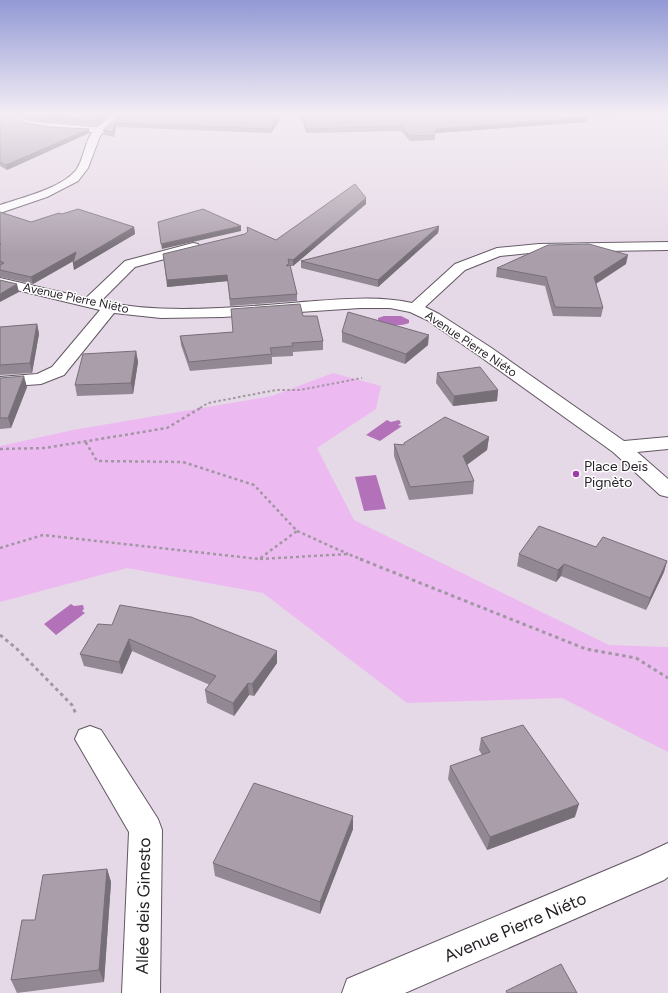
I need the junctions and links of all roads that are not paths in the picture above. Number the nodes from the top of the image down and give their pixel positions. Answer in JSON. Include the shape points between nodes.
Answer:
{"nodes":[{"id":1,"x":85,"y":161,"type":"edge"},
{"id":2,"x":0,"y":209,"type":"edge"},
{"id":3,"x":210,"y":243,"type":"edge"},
{"id":4,"x":668,"y":246,"type":"edge"},
{"id":5,"x":0,"y":282,"type":"edge"},
{"id":6,"x":90,"y":303,"type":"junction"},
{"id":7,"x":110,"y":308,"type":"junction"},
{"id":8,"x":415,"y":308,"type":"junction"},
{"id":9,"x":0,"y":382,"type":"edge"},
{"id":10,"x":668,"y":443,"type":"edge"},
{"id":11,"x":620,"y":448,"type":"junction"},
{"id":12,"x":668,"y":490,"type":"edge"},
{"id":13,"x":90,"y":739,"type":"dead end"},
{"id":14,"x":668,"y":860,"type":"edge"},
{"id":15,"x":141,"y":993,"type":"edge"},
{"id":16,"x":361,"y":993,"type":"edge"}],
"edges":[{"from":1,"to":2,"type":"street","via":[[79,173],[64,184]]},
{"from":3,"to":6,"type":"street","via":[[130,264]]},
{"from":4,"to":8,"type":"street","via":[[539,248],[497,252],[460,267]]},
{"from":5,"to":6,"type":"street","name":"Avenue Pierre Niéto"},
{"from":6,"to":7,"type":"street","name":"Avenue Pierre Niéto"},
{"from":7,"to":8,"type":"street","name":"Avenue Pierre Niéto","via":[[161,313],[223,312],[360,303]]},
{"from":7,"to":9,"type":"street","via":[[58,371],[41,379]]},
{"from":8,"to":11,"type":"street","name":"Avenue Pierre Niéto","via":[[484,351]]},
{"from":10,"to":11,"type":"street"},
{"from":11,"to":12,"type":"street","name":"Avenue Pierre Niéto"},
{"from":13,"to":15,"type":"street","name":"Allée deis Ginesto","via":[[146,830]]},
{"from":14,"to":16,"type":"street","name":"Avenue Pierre Niéto"}]}
